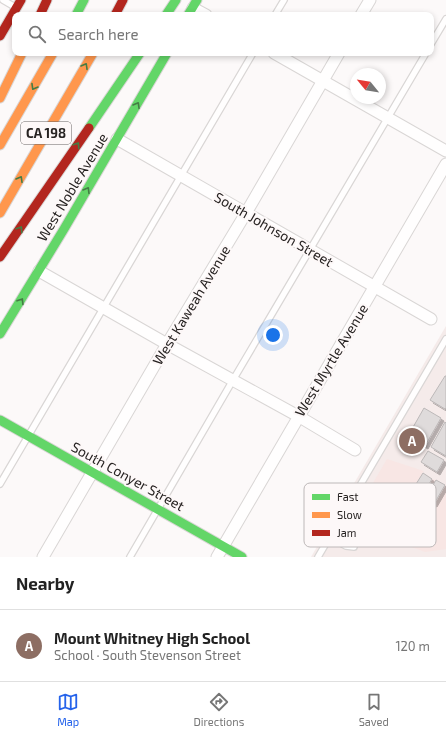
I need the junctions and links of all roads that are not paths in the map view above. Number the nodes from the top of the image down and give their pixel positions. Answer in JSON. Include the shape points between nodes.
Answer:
{"nodes":[{"id":1,"x":3,"y":0,"type":"edge"},
{"id":2,"x":47,"y":0,"type":"edge"},
{"id":3,"x":84,"y":0,"type":"edge"},
{"id":4,"x":123,"y":0,"type":"edge"},
{"id":5,"x":176,"y":0,"type":"edge"},
{"id":6,"x":284,"y":0,"type":"edge"},
{"id":7,"x":370,"y":0,"type":"edge"},
{"id":8,"x":19,"y":4,"type":"edge"},
{"id":9,"x":41,"y":12,"type":"edge"},
{"id":10,"x":78,"y":12,"type":"edge"},
{"id":11,"x":116,"y":12,"type":"edge"},
{"id":12,"x":168,"y":12,"type":"edge"},
{"id":13,"x":277,"y":12,"type":"edge"},
{"id":14,"x":363,"y":12,"type":"edge"},
{"id":15,"x":12,"y":16,"type":"edge"},
{"id":16,"x":446,"y":19,"type":"edge"},
{"id":17,"x":0,"y":36,"type":"edge"},
{"id":18,"x":434,"y":39,"type":"edge"},
{"id":19,"x":21,"y":56,"type":"edge"},
{"id":20,"x":52,"y":56,"type":"edge"},
{"id":21,"x":90,"y":56,"type":"edge"},
{"id":22,"x":138,"y":56,"type":"edge"},
{"id":23,"x":165,"y":56,"type":"edge"},
{"id":24,"x":251,"y":56,"type":"edge"},
{"id":25,"x":279,"y":56,"type":"edge"},
{"id":26,"x":337,"y":56,"type":"edge"},
{"id":27,"x":424,"y":56,"type":"edge"},
{"id":28,"x":323,"y":81,"type":"junction"},
{"id":29,"x":0,"y":98,"type":"edge"},
{"id":30,"x":388,"y":118,"type":"junction"},
{"id":31,"x":117,"y":139,"type":"junction"},
{"id":32,"x":0,"y":145,"type":"edge"},
{"id":33,"x":446,"y":151,"type":"edge"},
{"id":34,"x":446,"y":164,"type":"edge"},
{"id":35,"x":181,"y":175,"type":"junction"},
{"id":36,"x":0,"y":213,"type":"edge"},
{"id":37,"x":246,"y":213,"type":"junction"},
{"id":38,"x":310,"y":249,"type":"junction"},
{"id":39,"x":0,"y":257,"type":"edge"},
{"id":40,"x":39,"y":271,"type":"junction"},
{"id":41,"x":375,"y":286,"type":"junction"},
{"id":42,"x":104,"y":308,"type":"junction"},
{"id":43,"x":431,"y":319,"type":"dead end"},
{"id":44,"x":0,"y":334,"type":"edge"},
{"id":45,"x":446,"y":339,"type":"edge"},
{"id":46,"x":167,"y":344,"type":"junction"},
{"id":47,"x":232,"y":380,"type":"junction"},
{"id":48,"x":298,"y":416,"type":"junction"},
{"id":49,"x":0,"y":420,"type":"edge"},
{"id":50,"x":28,"y":436,"type":"junction"},
{"id":51,"x":356,"y":450,"type":"dead end"},
{"id":52,"x":93,"y":472,"type":"junction"},
{"id":53,"x":362,"y":483,"type":"edge"},
{"id":54,"x":0,"y":484,"type":"edge"},
{"id":55,"x":158,"y":509,"type":"junction"},
{"id":56,"x":223,"y":546,"type":"junction"},
{"id":57,"x":324,"y":547,"type":"edge"},
{"id":58,"x":43,"y":557,"type":"edge"},
{"id":59,"x":130,"y":557,"type":"edge"},
{"id":60,"x":217,"y":557,"type":"edge"},
{"id":61,"x":242,"y":557,"type":"edge"},
{"id":62,"x":318,"y":557,"type":"edge"}],
"edges":[{"from":1,"to":8,"type":"lane"},
{"from":2,"to":9,"type":"main road"},
{"from":3,"to":10,"type":"main road"},
{"from":4,"to":11,"type":"main road"},
{"from":5,"to":12,"type":"main road"},
{"from":6,"to":13,"type":"lane"},
{"from":7,"to":14,"type":"street"},
{"from":15,"to":17,"type":"main road"},
{"from":16,"to":18,"type":"lane"},
{"from":19,"to":29,"type":"main road"},
{"from":20,"to":32,"type":"main road","number":"CA 198","one_way":true},
{"from":36,"to":21,"type":"main road","number":"CA 198","one_way":true},
{"from":39,"to":22,"type":"main road","one_way":true},
{"from":31,"to":23,"type":"main road","name":"West Noble Avenue","one_way":true},
{"from":24,"to":35,"type":"lane"},
{"from":25,"to":28,"type":"street"},
{"from":26,"to":28,"type":"street","name":"West Kaweah Avenue"},
{"from":27,"to":30,"type":"lane"},
{"from":28,"to":30,"type":"street"},
{"from":28,"to":37,"type":"street","name":"West Kaweah Avenue"},
{"from":30,"to":33,"type":"street"},
{"from":30,"to":38,"type":"lane"},
{"from":31,"to":35,"type":"street","name":"South Johnson Street"},
{"from":40,"to":31,"type":"main road","name":"West Noble Avenue","one_way":true},
{"from":34,"to":41,"type":"street","name":"West Myrtle Avenue"},
{"from":35,"to":37,"type":"street","name":"South Johnson Street"},
{"from":35,"to":42,"type":"lane"},
{"from":37,"to":38,"type":"street","name":"South Johnson Street"},
{"from":37,"to":46,"type":"street","name":"West Kaweah Avenue"},
{"from":38,"to":41,"type":"street","name":"South Johnson Street"},
{"from":38,"to":47,"type":"lane"},
{"from":40,"to":42,"type":"street"},
{"from":44,"to":40,"type":"main road","name":"West Noble Avenue","one_way":true},
{"from":41,"to":43,"type":"street","name":"South Johnson Street"},
{"from":41,"to":48,"type":"street","name":"West Myrtle Avenue"},
{"from":42,"to":46,"type":"street"},
{"from":42,"to":50,"type":"lane"},
{"from":45,"to":53,"type":"lane"},
{"from":46,"to":47,"type":"street"},
{"from":46,"to":52,"type":"street","name":"West Kaweah Avenue"},
{"from":47,"to":48,"type":"street"},
{"from":47,"to":55,"type":"lane"},
{"from":48,"to":51,"type":"street"},
{"from":48,"to":56,"type":"street","name":"West Myrtle Avenue"},
{"from":49,"to":50,"type":"main road","name":"South Conyer Street"},
{"from":50,"to":52,"type":"main road","name":"South Conyer Street"},
{"from":50,"to":54,"type":"lane"},
{"from":52,"to":55,"type":"main road","name":"South Conyer Street"},
{"from":52,"to":58,"type":"street","name":"West Kaweah Avenue"},
{"from":55,"to":56,"type":"main road","name":"South Conyer Street"},
{"from":55,"to":59,"type":"lane"},
{"from":56,"to":60,"type":"street","name":"West Myrtle Avenue"},
{"from":56,"to":61,"type":"main road","name":"South Conyer Street"},
{"from":57,"to":62,"type":"lane"}]}
